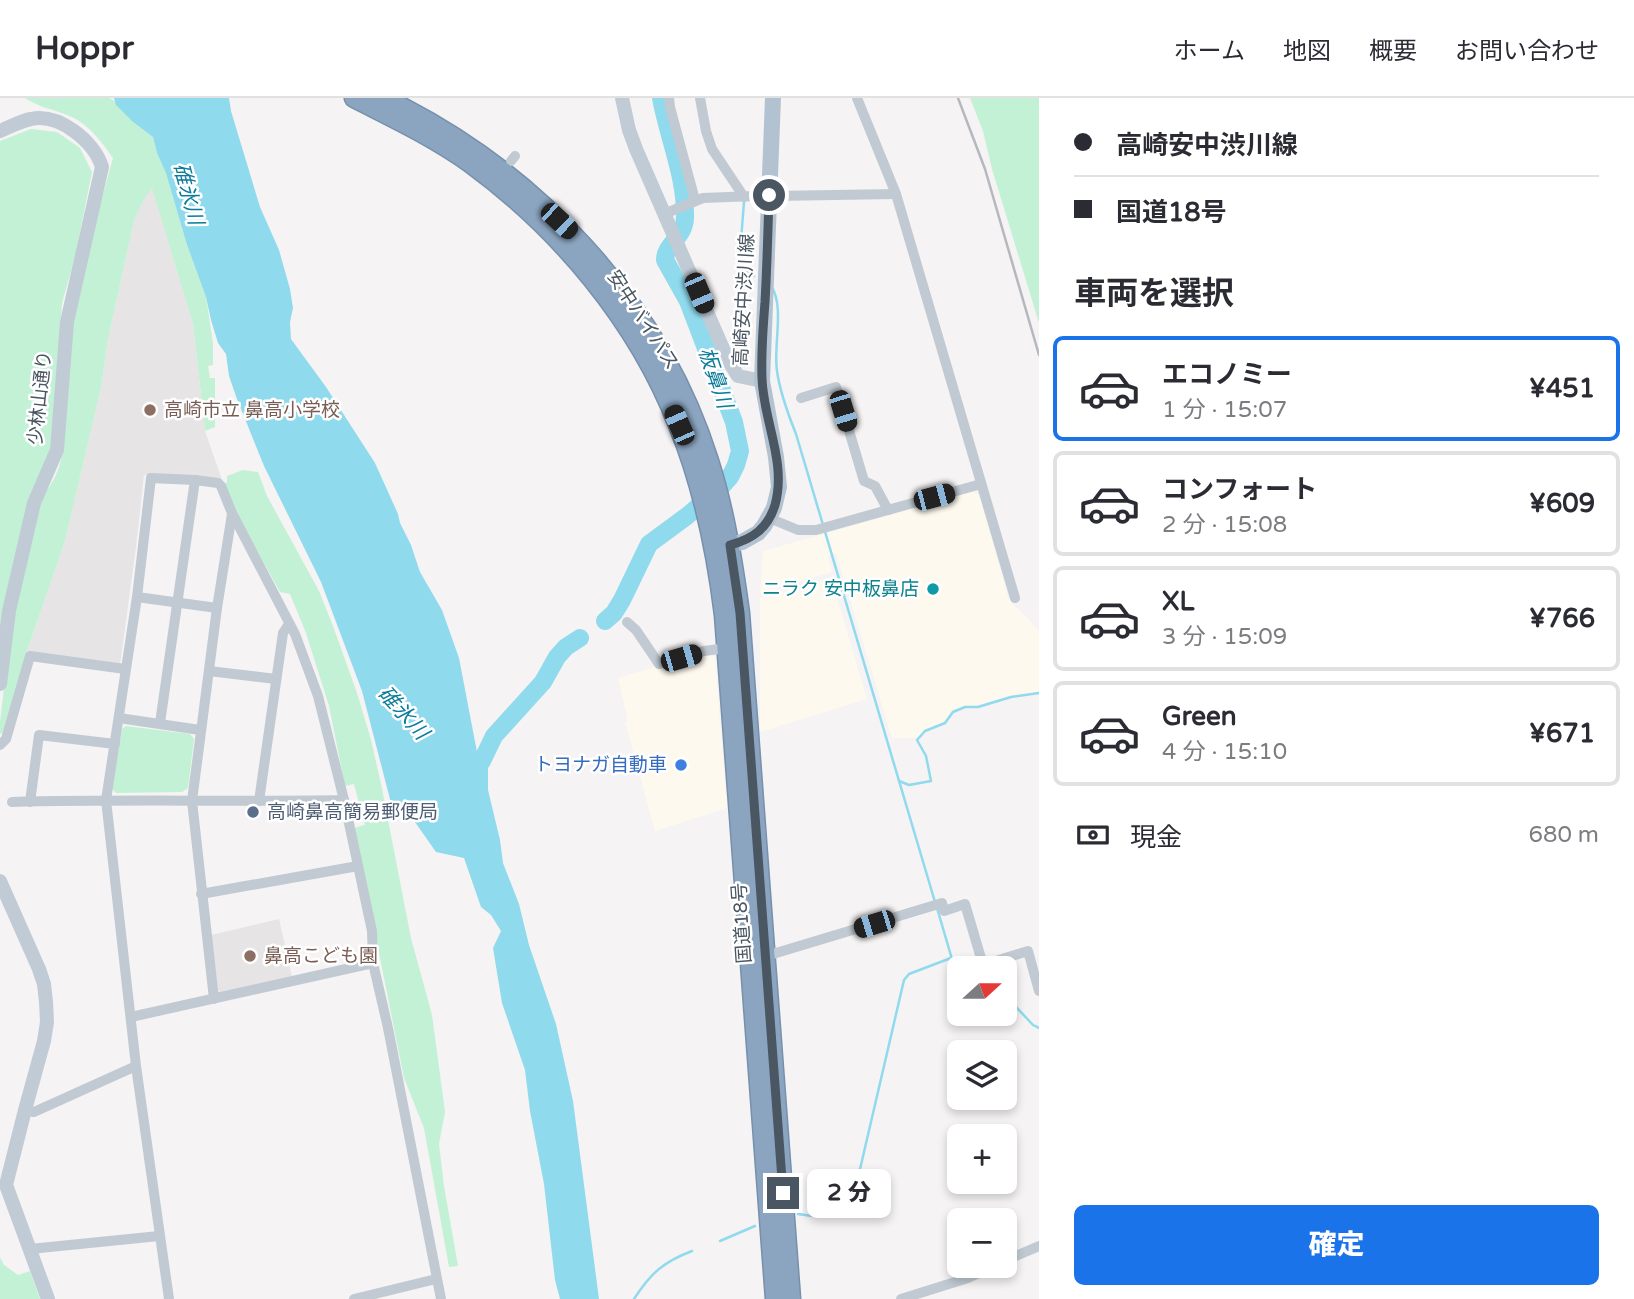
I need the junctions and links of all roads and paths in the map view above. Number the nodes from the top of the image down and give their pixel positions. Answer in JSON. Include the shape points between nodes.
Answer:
{"nodes":[{"id":1,"x":354,"y":98,"type":"edge"},
{"id":2,"x":384,"y":98,"type":"edge"},
{"id":3,"x":622,"y":98,"type":"edge"},
{"id":4,"x":670,"y":98,"type":"edge"},
{"id":5,"x":700,"y":98,"type":"edge"},
{"id":6,"x":773,"y":98,"type":"edge"},
{"id":7,"x":857,"y":98,"type":"edge"},
{"id":8,"x":0,"y":131,"type":"edge"},
{"id":9,"x":896,"y":194,"type":"junction"},
{"id":10,"x":773,"y":196,"type":"dead end"},
{"id":11,"x":692,"y":202,"type":"junction"},
{"id":12,"x":670,"y":211,"type":"junction"},
{"id":13,"x":762,"y":381,"type":"junction"},
{"id":14,"x":801,"y":398,"type":"dead end"},
{"id":15,"x":195,"y":480,"type":"junction"},
{"id":16,"x":981,"y":484,"type":"junction"},
{"id":17,"x":710,"y":493,"type":"junction"},
{"id":18,"x":888,"y":510,"type":"junction"},
{"id":19,"x":232,"y":513,"type":"junction"},
{"id":20,"x":769,"y":518,"type":"junction"},
{"id":21,"x":722,"y":547,"type":"junction"},
{"id":22,"x":137,"y":597,"type":"junction"},
{"id":23,"x":1014,"y":598,"type":"dead end"},
{"id":24,"x":177,"y":602,"type":"junction"},
{"id":25,"x":217,"y":608,"type":"junction"},
{"id":26,"x":627,"y":622,"type":"dead end"},
{"id":27,"x":289,"y":624,"type":"junction"},
{"id":28,"x":727,"y":648,"type":"junction"},
{"id":29,"x":125,"y":669,"type":"junction"},
{"id":30,"x":209,"y":671,"type":"junction"},
{"id":31,"x":276,"y":679,"type":"junction"},
{"id":32,"x":0,"y":684,"type":"edge"},
{"id":33,"x":119,"y":718,"type":"junction"},
{"id":34,"x":160,"y":723,"type":"junction"},
{"id":35,"x":200,"y":730,"type":"junction"},
{"id":36,"x":115,"y":744,"type":"junction"},
{"id":37,"x":0,"y":745,"type":"edge"},
{"id":38,"x":106,"y":800,"type":"junction"},
{"id":39,"x":344,"y":800,"type":"junction"},
{"id":40,"x":192,"y":801,"type":"junction"},
{"id":41,"x":259,"y":801,"type":"junction"},
{"id":42,"x":12,"y":802,"type":"dead end"},
{"id":43,"x":30,"y":802,"type":"junction"},
{"id":44,"x":358,"y":866,"type":"junction"},
{"id":45,"x":0,"y":881,"type":"edge"},
{"id":46,"x":201,"y":894,"type":"junction"},
{"id":47,"x":757,"y":959,"type":"junction"},
{"id":48,"x":373,"y":963,"type":"junction"},
{"id":49,"x":1039,"y":991,"type":"edge"},
{"id":50,"x":214,"y":999,"type":"junction"},
{"id":51,"x":131,"y":1017,"type":"junction"},
{"id":52,"x":136,"y":1066,"type":"junction"},
{"id":53,"x":25,"y":1110,"type":"junction"},
{"id":54,"x":0,"y":1170,"type":"edge"},
{"id":55,"x":3,"y":1186,"type":"edge"},
{"id":56,"x":159,"y":1236,"type":"junction"},
{"id":57,"x":1039,"y":1246,"type":"edge"},
{"id":58,"x":30,"y":1249,"type":"junction"},
{"id":59,"x":1017,"y":1255,"type":"edge"},
{"id":60,"x":967,"y":1278,"type":"edge"},
{"id":61,"x":436,"y":1279,"type":"junction"},
{"id":62,"x":48,"y":1299,"type":"edge"},
{"id":63,"x":169,"y":1299,"type":"edge"},
{"id":64,"x":355,"y":1299,"type":"edge"},
{"id":65,"x":440,"y":1299,"type":"edge"},
{"id":66,"x":775,"y":1299,"type":"edge"},
{"id":67,"x":791,"y":1299,"type":"edge"},
{"id":68,"x":901,"y":1299,"type":"edge"}],
"edges":[{"from":1,"to":17,"type":"highway","name":"安中バイパス","via":[[469,162],[560,242],[617,311],[640,348]]},
{"from":2,"to":17,"type":"highway","name":"安中バイパス","via":[[475,150],[574,235],[640,318],[670,369],[703,443]]},
{"from":3,"to":12,"type":"street","via":[[632,140]]},
{"from":4,"to":11,"type":"street"},
{"from":5,"to":11,"type":"street","via":[[712,149],[749,197]]},
{"from":6,"to":13,"type":"main road","name":"高崎安中渋川線"},
{"from":7,"to":9,"type":"street"},
{"from":8,"to":32,"type":"street","name":"少林山通り","via":[[32,118],[54,121],[74,130],[98,154],[103,167],[67,321],[57,450],[34,503],[9,611]]},
{"from":9,"to":10,"type":"street"},
{"from":9,"to":16,"type":"street"},
{"from":11,"to":12,"type":"street"},
{"from":12,"to":13,"type":"street","via":[[679,248],[734,371]]},
{"from":13,"to":20,"type":"main road","name":"高崎安中渋川線","via":[[779,477]]},
{"from":14,"to":18,"type":"street","via":[[836,387],[864,481],[875,486]]},
{"from":15,"to":19,"type":"street","via":[[218,483]]},
{"from":15,"to":22,"type":"street","via":[[151,478]]},
{"from":15,"to":24,"type":"street"},
{"from":16,"to":18,"type":"street"},
{"from":16,"to":23,"type":"street"},
{"from":17,"to":21,"type":"highway","name":"安中バイパス"},
{"from":18,"to":20,"type":"street","via":[[807,531]]},
{"from":19,"to":25,"type":"street"},
{"from":19,"to":27,"type":"street"},
{"from":20,"to":21,"type":"main road","via":[[758,533]]},
{"from":21,"to":28,"type":"highway","name":"国道18号","via":[[720,582]]},
{"from":21,"to":47,"type":"highway","name":"国道18号","via":[[740,613]]},
{"from":22,"to":24,"type":"street"},
{"from":22,"to":29,"type":"street"},
{"from":24,"to":25,"type":"street"},
{"from":24,"to":34,"type":"street"},
{"from":25,"to":30,"type":"street"},
{"from":26,"to":28,"type":"street","via":[[659,664]]},
{"from":27,"to":31,"type":"street"},
{"from":27,"to":39,"type":"street","via":[[318,696]]},
{"from":28,"to":47,"type":"highway","name":"国道18号"},
{"from":29,"to":33,"type":"street"},
{"from":29,"to":37,"type":"street","via":[[30,656],[6,739]]},
{"from":30,"to":31,"type":"street"},
{"from":30,"to":35,"type":"street"},
{"from":31,"to":41,"type":"street"},
{"from":33,"to":34,"type":"street"},
{"from":33,"to":36,"type":"street"},
{"from":34,"to":35,"type":"street"},
{"from":35,"to":40,"type":"street"},
{"from":36,"to":38,"type":"street"},
{"from":36,"to":43,"type":"street","via":[[39,735]]},
{"from":38,"to":40,"type":"street"},
{"from":38,"to":43,"type":"street"},
{"from":38,"to":51,"type":"street"},
{"from":39,"to":41,"type":"street"},
{"from":39,"to":44,"type":"street"},
{"from":40,"to":41,"type":"street"},
{"from":40,"to":46,"type":"street"},
{"from":42,"to":43,"type":"street"},
{"from":44,"to":46,"type":"street"},
{"from":44,"to":48,"type":"street","via":[[372,931]]},
{"from":45,"to":53,"type":"street","via":[[39,969],[46,1002],[44,1041]]},
{"from":46,"to":50,"type":"street"},
{"from":47,"to":49,"type":"street","via":[[942,903],[944,911],[965,904],[983,965],[1028,951]]},
{"from":47,"to":66,"type":"highway","name":"国道18号"},
{"from":47,"to":67,"type":"highway","name":"国道18号"},
{"from":48,"to":50,"type":"street"},
{"from":48,"to":61,"type":"street"},
{"from":50,"to":51,"type":"street"},
{"from":51,"to":52,"type":"street"},
{"from":52,"to":53,"type":"street","via":[[34,1112]]},
{"from":52,"to":56,"type":"street"},
{"from":53,"to":55,"type":"street"},
{"from":54,"to":55,"type":"street"},
{"from":55,"to":58,"type":"street"},
{"from":56,"to":58,"type":"street"},
{"from":56,"to":63,"type":"street"},
{"from":57,"to":59,"type":"street"},
{"from":58,"to":62,"type":"street"},
{"from":60,"to":68,"type":"street"},
{"from":61,"to":64,"type":"street"},
{"from":61,"to":65,"type":"street"}]}
